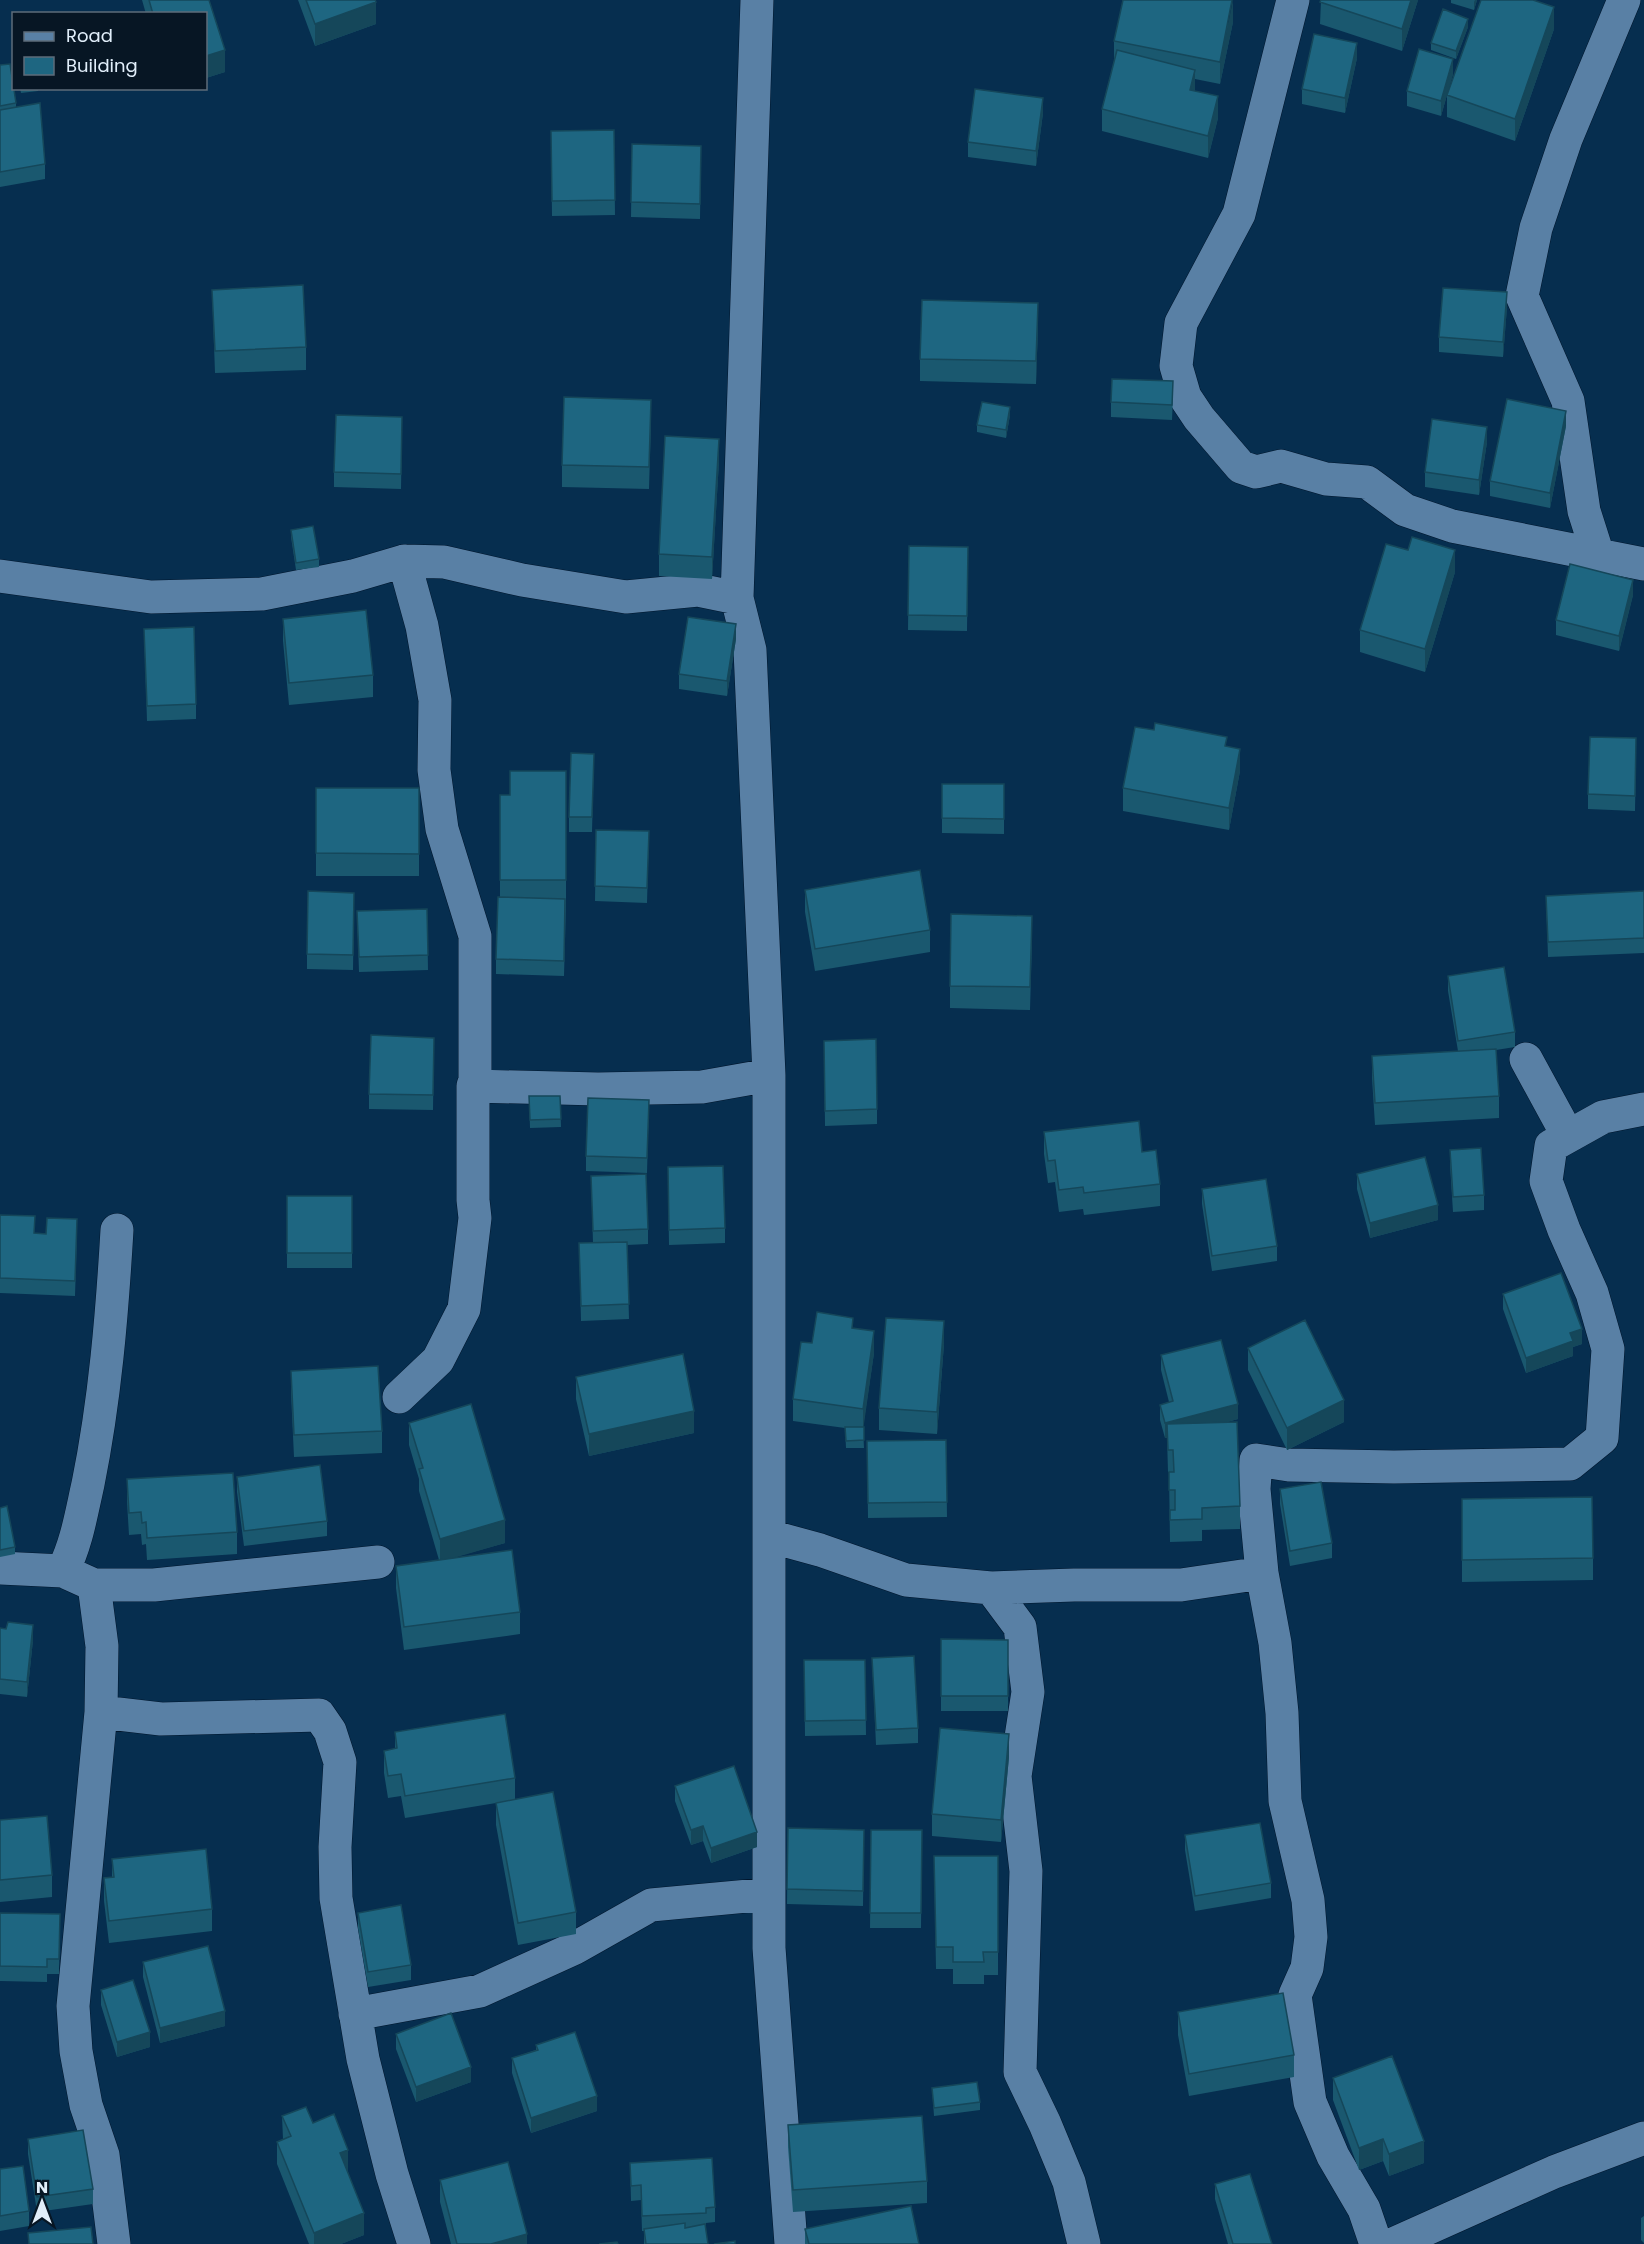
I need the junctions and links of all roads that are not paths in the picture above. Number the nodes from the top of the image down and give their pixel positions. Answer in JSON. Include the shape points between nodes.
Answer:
{"nodes":[{"id":1,"x":757,"y":0,"type":"edge"},
{"id":2,"x":1293,"y":0,"type":"edge"},
{"id":3,"x":1624,"y":0,"type":"edge"},
{"id":4,"x":1598,"y":555,"type":"junction"},
{"id":5,"x":404,"y":561,"type":"junction"},
{"id":6,"x":1644,"y":564,"type":"edge"},
{"id":7,"x":0,"y":576,"type":"edge"},
{"id":8,"x":737,"y":598,"type":"junction"},
{"id":9,"x":1526,"y":1059,"type":"dead end"},
{"id":10,"x":769,"y":1075,"type":"junction"},
{"id":11,"x":473,"y":1086,"type":"junction"},
{"id":12,"x":1644,"y":1109,"type":"edge"},
{"id":13,"x":1568,"y":1136,"type":"junction"},
{"id":14,"x":117,"y":1230,"type":"dead end"},
{"id":15,"x":399,"y":1397,"type":"dead end"},
{"id":16,"x":769,"y":1536,"type":"junction"},
{"id":17,"x":378,"y":1562,"type":"dead end"},
{"id":18,"x":0,"y":1568,"type":"edge"},
{"id":19,"x":63,"y":1571,"type":"junction"},
{"id":20,"x":1262,"y":1573,"type":"junction"},
{"id":21,"x":94,"y":1585,"type":"junction"},
{"id":22,"x":992,"y":1588,"type":"junction"},
{"id":23,"x":101,"y":1712,"type":"junction"},
{"id":24,"x":769,"y":1894,"type":"junction"},
{"id":25,"x":356,"y":2014,"type":"junction"},
{"id":26,"x":1644,"y":2138,"type":"edge"},
{"id":27,"x":114,"y":2244,"type":"edge"},
{"id":28,"x":414,"y":2244,"type":"edge"},
{"id":29,"x":791,"y":2244,"type":"edge"},
{"id":30,"x":1084,"y":2244,"type":"edge"},
{"id":31,"x":1376,"y":2244,"type":"edge"},
{"id":32,"x":1393,"y":2244,"type":"edge"}],
"edges":[{"from":1,"to":8,"type":"street"},
{"from":2,"to":4,"type":"street","via":[[1239,214],[1181,323],[1176,366],[1185,397],[1241,467],[1256,472],[1281,466],[1326,479],[1367,482],[1405,510],[1452,526]]},
{"from":3,"to":4,"type":"street","via":[[1566,139],[1536,228],[1522,296],[1568,402],[1584,511]]},
{"from":4,"to":6,"type":"street"},
{"from":5,"to":7,"type":"street","via":[[353,576],[262,594],[151,597]]},
{"from":5,"to":8,"type":"street","via":[[444,562],[626,597],[698,590]]},
{"from":5,"to":11,"type":"street","via":[[422,626],[435,700],[434,770],[442,829],[475,936]]},
{"from":8,"to":10,"type":"street","via":[[750,650]]},
{"from":9,"to":13,"type":"street"},
{"from":10,"to":11,"type":"street","via":[[702,1088]]},
{"from":10,"to":16,"type":"street"},
{"from":11,"to":15,"type":"street","via":[[475,1218],[464,1309],[438,1360]]},
{"from":12,"to":13,"type":"street","via":[[1603,1117]]},
{"from":13,"to":20,"type":"street","via":[[1551,1146],[1546,1181],[1592,1293],[1608,1349],[1602,1438],[1570,1464],[1394,1467],[1289,1465],[1256,1460],[1254,1489]]},
{"from":14,"to":19,"type":"street","via":[[108,1353],[94,1452],[74,1548]]},
{"from":16,"to":22,"type":"street","via":[[906,1580]]},
{"from":16,"to":24,"type":"street"},
{"from":17,"to":21,"type":"street","via":[[154,1585]]},
{"from":18,"to":19,"type":"street"},
{"from":19,"to":21,"type":"street"},
{"from":20,"to":22,"type":"street","via":[[1180,1585]]},
{"from":20,"to":31,"type":"street","via":[[1281,1701],[1285,1801],[1308,1899],[1311,1937],[1307,1968],[1295,1995],[1310,2102],[1333,2156],[1364,2209]]},
{"from":21,"to":23,"type":"street","via":[[102,1646]]},
{"from":22,"to":30,"type":"street","via":[[1020,1627],[1028,1692],[1016,1776],[1026,1871],[1020,2072],[1069,2182]]},
{"from":23,"to":25,"type":"street","via":[[161,1719],[319,1715],[330,1731],[340,1762],[336,1898]]},
{"from":23,"to":27,"type":"street","via":[[73,2006],[76,2051],[86,2105],[103,2155]]},
{"from":24,"to":25,"type":"street","via":[[651,1905],[575,1948],[480,1991]]},
{"from":24,"to":29,"type":"street","via":[[769,1948]]},
{"from":25,"to":28,"type":"street","via":[[363,2059]]},
{"from":26,"to":32,"type":"street","via":[[1554,2172]]}]}
